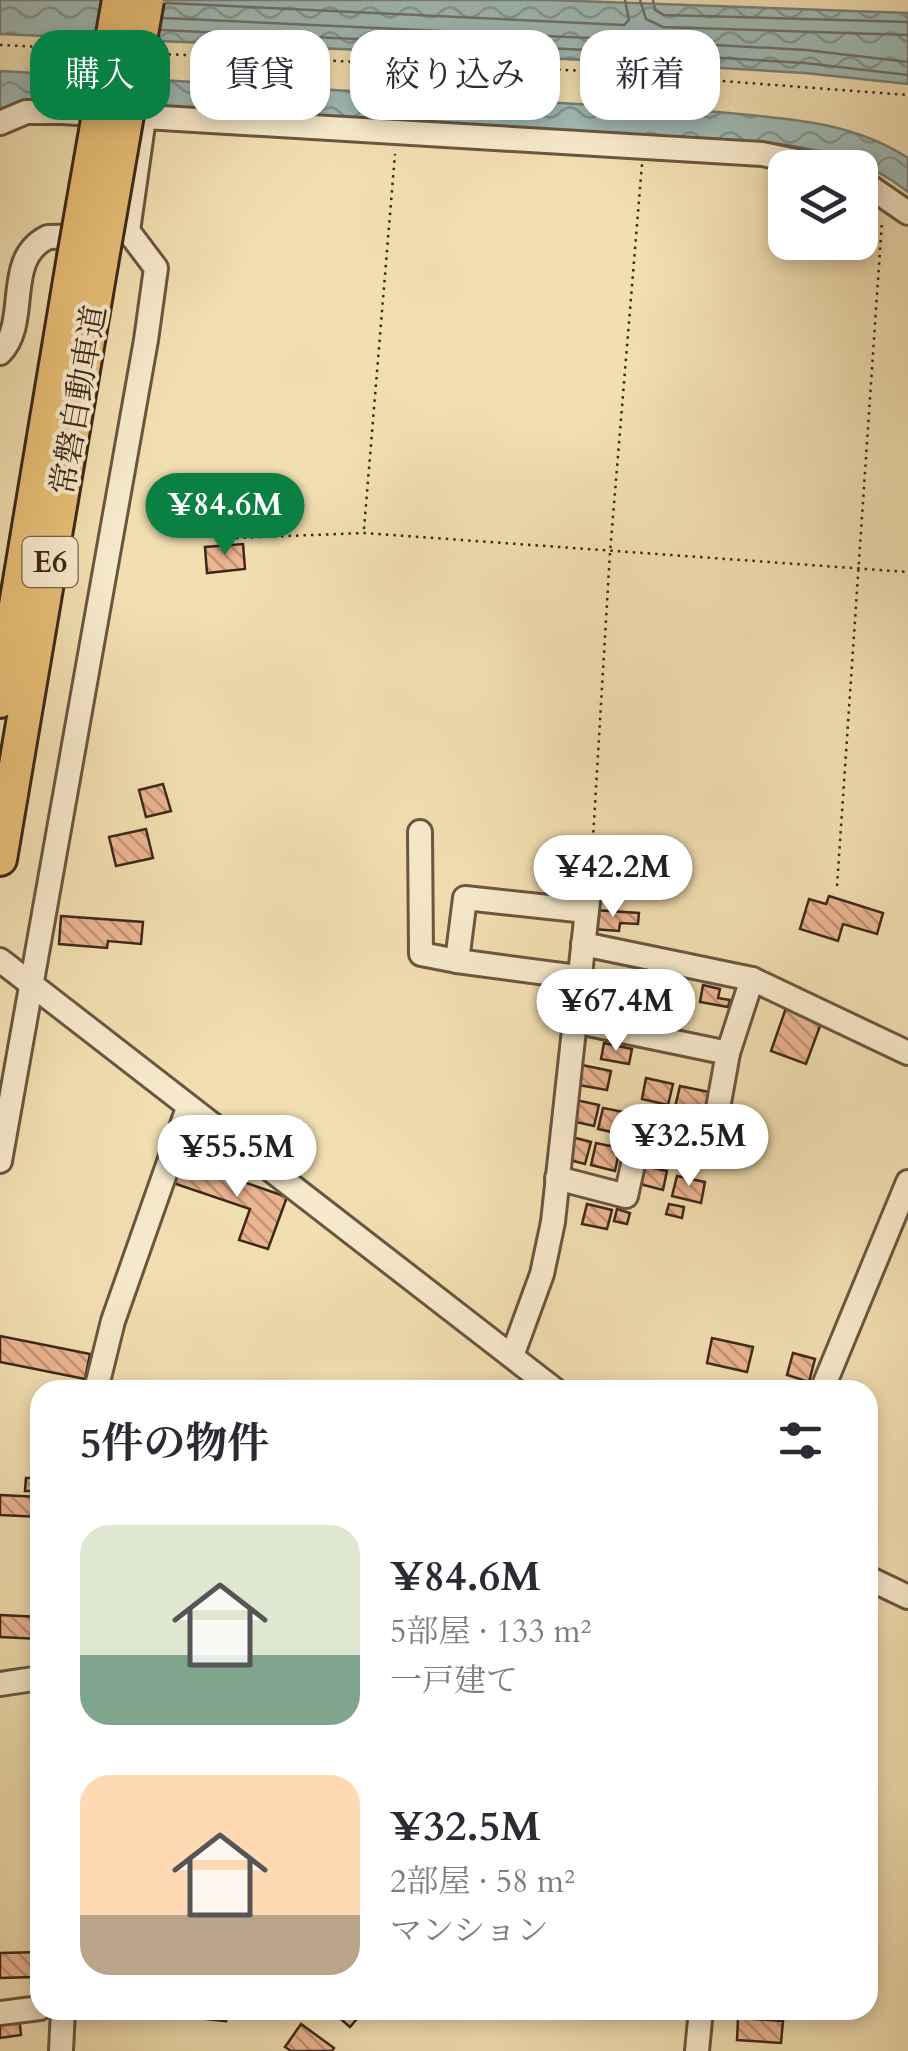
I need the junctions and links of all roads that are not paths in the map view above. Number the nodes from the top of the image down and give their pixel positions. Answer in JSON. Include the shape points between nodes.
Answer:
{"nodes":[{"id":1,"x":119,"y":0,"type":"edge"},
{"id":2,"x":148,"y":0,"type":"edge"},
{"id":3,"x":30,"y":112,"type":"edge"},
{"id":4,"x":170,"y":119,"type":"edge"},
{"id":5,"x":144,"y":120,"type":"edge"},
{"id":6,"x":0,"y":124,"type":"edge"},
{"id":7,"x":768,"y":155,"type":"edge"},
{"id":8,"x":878,"y":190,"type":"edge"},
{"id":9,"x":908,"y":213,"type":"edge"},
{"id":10,"x":140,"y":246,"type":"junction"},
{"id":11,"x":87,"y":261,"type":"junction"},
{"id":12,"x":0,"y":353,"type":"edge"},
{"id":13,"x":0,"y":701,"type":"edge"},
{"id":14,"x":420,"y":832,"type":"dead end"},
{"id":15,"x":0,"y":860,"type":"edge"},
{"id":16,"x":591,"y":874,"type":"road end"},
{"id":17,"x":586,"y":911,"type":"junction"},
{"id":18,"x":583,"y":944,"type":"junction"},
{"id":19,"x":0,"y":960,"type":"edge"},
{"id":20,"x":457,"y":960,"type":"junction"},
{"id":21,"x":577,"y":976,"type":"junction"},
{"id":22,"x":752,"y":979,"type":"junction"},
{"id":23,"x":29,"y":984,"type":"junction"},
{"id":24,"x":574,"y":1021,"type":"junction"},
{"id":25,"x":728,"y":1053,"type":"junction"},
{"id":26,"x":908,"y":1053,"type":"edge"},
{"id":27,"x":188,"y":1108,"type":"junction"},
{"id":28,"x":0,"y":1161,"type":"edge"},
{"id":29,"x":557,"y":1178,"type":"junction"},
{"id":30,"x":908,"y":1182,"type":"edge"},
{"id":31,"x":512,"y":1356,"type":"junction"},
{"id":32,"x":98,"y":1380,"type":"edge"},
{"id":33,"x":542,"y":1380,"type":"edge"},
{"id":34,"x":826,"y":1380,"type":"edge"},
{"id":35,"x":878,"y":1583,"type":"edge"},
{"id":36,"x":908,"y":1597,"type":"edge"},
{"id":37,"x":30,"y":1680,"type":"edge"},
{"id":38,"x":0,"y":1684,"type":"edge"},
{"id":39,"x":30,"y":2009,"type":"edge"},
{"id":40,"x":0,"y":2013,"type":"edge"},
{"id":41,"x":63,"y":2020,"type":"edge"},
{"id":42,"x":700,"y":2020,"type":"edge"},
{"id":43,"x":61,"y":2051,"type":"edge"},
{"id":44,"x":697,"y":2051,"type":"edge"}],
"edges":[{"from":1,"to":11,"type":"highway","name":"常磐自動車道","number":"E6","bridge":true},
{"from":2,"to":11,"type":"highway","name":"常磐自動車道","number":"E6","bridge":true},
{"from":3,"to":6,"type":"street"},
{"from":4,"to":7,"type":"street"},
{"from":5,"to":10,"type":"street","via":[[128,231]]},
{"from":8,"to":9,"type":"street"},
{"from":10,"to":12,"type":"street","via":[[61,234],[39,241],[24,258],[10,341]]},
{"from":10,"to":23,"type":"street","via":[[156,268],[146,340]]},
{"from":11,"to":13,"type":"highway","name":"常磐自動車道","number":"E6"},
{"from":11,"to":15,"type":"highway","name":"常磐自動車道","number":"E6"},
{"from":14,"to":20,"type":"street","via":[[421,954]]},
{"from":16,"to":17,"type":"street"},
{"from":17,"to":18,"type":"street"},
{"from":17,"to":20,"type":"street","via":[[464,898]]},
{"from":18,"to":21,"type":"street"},
{"from":18,"to":22,"type":"street"},
{"from":19,"to":23,"type":"street"},
{"from":20,"to":21,"type":"street"},
{"from":21,"to":24,"type":"street"},
{"from":22,"to":25,"type":"street"},
{"from":22,"to":26,"type":"street"},
{"from":23,"to":27,"type":"street"},
{"from":23,"to":28,"type":"street"},
{"from":24,"to":25,"type":"street"},
{"from":24,"to":29,"type":"street"},
{"from":25,"to":29,"type":"street","via":[[713,1136],[644,1120],[626,1196]]},
{"from":27,"to":31,"type":"street"},
{"from":27,"to":32,"type":"street","via":[[112,1320]]},
{"from":29,"to":31,"type":"street","via":[[542,1274]]},
{"from":30,"to":34,"type":"street"},
{"from":31,"to":33,"type":"street"},
{"from":35,"to":36,"type":"street"},
{"from":37,"to":38,"type":"street"},
{"from":39,"to":40,"type":"street"},
{"from":41,"to":43,"type":"street"},
{"from":42,"to":44,"type":"street"}]}
